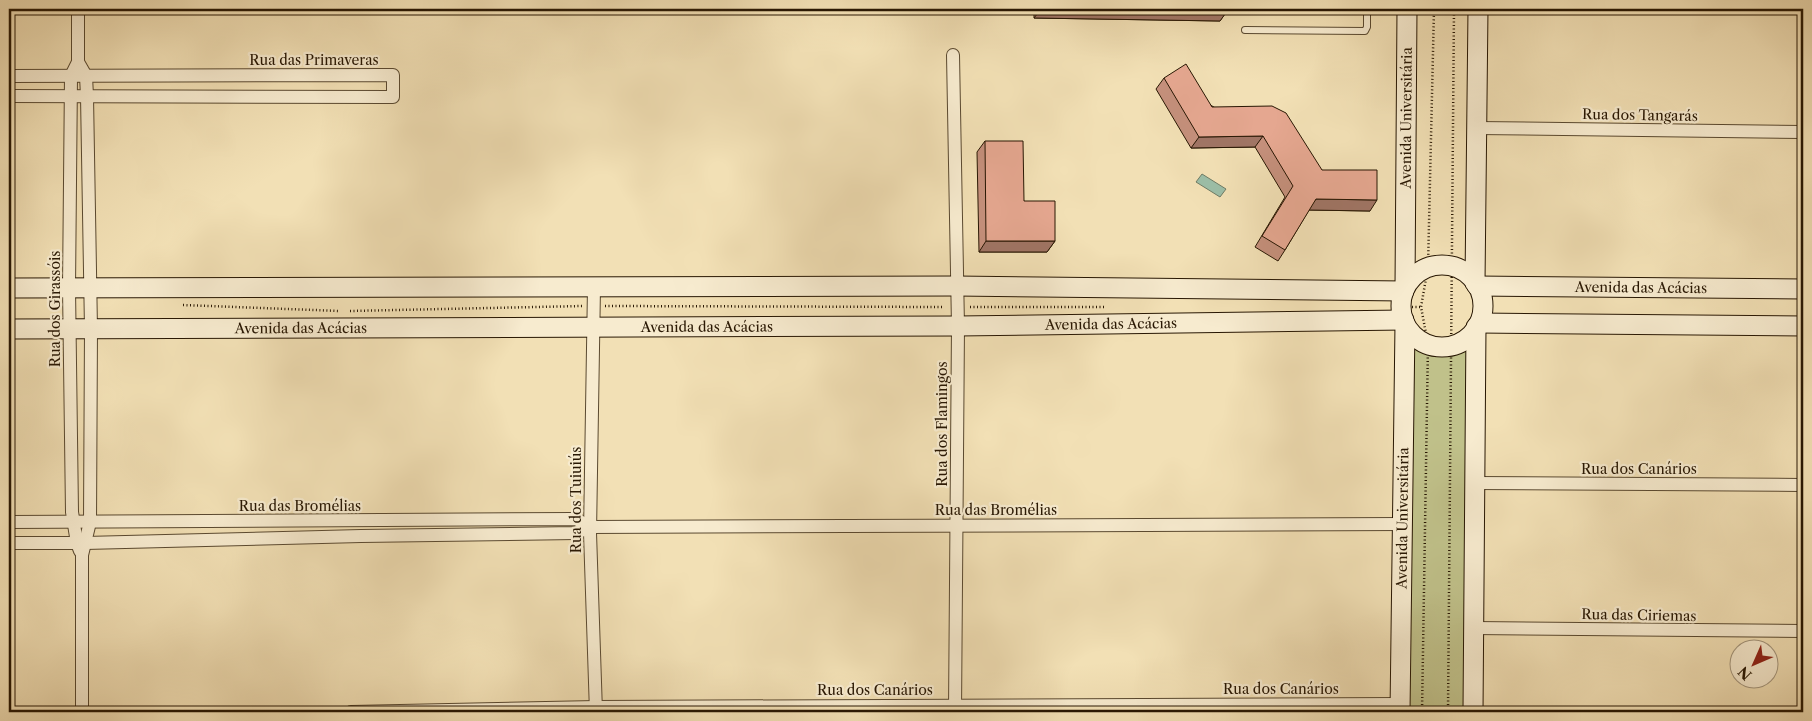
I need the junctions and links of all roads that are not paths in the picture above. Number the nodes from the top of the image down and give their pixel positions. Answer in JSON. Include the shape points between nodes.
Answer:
{"nodes":[{"id":1,"x":78,"y":9,"type":"edge"},
{"id":2,"x":1367,"y":9,"type":"edge"},
{"id":3,"x":1406,"y":9,"type":"edge"},
{"id":4,"x":1478,"y":9,"type":"edge"},
{"id":5,"x":1245,"y":30,"type":"dead end"},
{"id":6,"x":953,"y":55,"type":"dead end"},
{"id":7,"x":78,"y":62,"type":"junction"},
{"id":8,"x":9,"y":76,"type":"edge"},
{"id":9,"x":71,"y":76,"type":"junction"},
{"id":10,"x":86,"y":76,"type":"junction"},
{"id":11,"x":9,"y":96,"type":"edge"},
{"id":12,"x":87,"y":96,"type":"junction"},
{"id":13,"x":71,"y":97,"type":"junction"},
{"id":14,"x":1477,"y":128,"type":"junction"},
{"id":15,"x":1803,"y":132,"type":"edge"},
{"id":16,"x":1476,"y":285,"type":"junction"},
{"id":17,"x":956,"y":286,"type":"junction"},
{"id":18,"x":9,"y":288,"type":"edge"},
{"id":19,"x":69,"y":288,"type":"junction"},
{"id":20,"x":90,"y":288,"type":"junction"},
{"id":21,"x":1803,"y":290,"type":"edge"},
{"id":22,"x":594,"y":297,"type":"junction"},
{"id":23,"x":1404,"y":306,"type":"junction"},
{"id":24,"x":1478,"y":325,"type":"junction"},
{"id":25,"x":594,"y":326,"type":"junction"},
{"id":26,"x":958,"y":326,"type":"junction"},
{"id":27,"x":1803,"y":326,"type":"edge"},
{"id":28,"x":9,"y":329,"type":"edge"},
{"id":29,"x":70,"y":329,"type":"junction"},
{"id":30,"x":90,"y":329,"type":"junction"},
{"id":31,"x":1475,"y":483,"type":"junction"},
{"id":32,"x":1803,"y":485,"type":"edge"},
{"id":33,"x":9,"y":522,"type":"edge"},
{"id":34,"x":72,"y":522,"type":"junction"},
{"id":35,"x":90,"y":522,"type":"junction"},
{"id":36,"x":1402,"y":524,"type":"junction"},
{"id":37,"x":957,"y":525,"type":"junction"},
{"id":38,"x":590,"y":527,"type":"junction"},
{"id":39,"x":9,"y":543,"type":"edge"},
{"id":40,"x":81,"y":547,"type":"junction"},
{"id":41,"x":1474,"y":628,"type":"junction"},
{"id":42,"x":1803,"y":631,"type":"edge"},
{"id":43,"x":955,"y":708,"type":"edge"},
{"id":44,"x":1400,"y":708,"type":"edge"},
{"id":45,"x":596,"y":710,"type":"edge"},
{"id":46,"x":82,"y":712,"type":"edge"},
{"id":47,"x":351,"y":712,"type":"edge"},
{"id":48,"x":374,"y":712,"type":"edge"},
{"id":49,"x":1473,"y":712,"type":"edge"}],
"edges":[{"from":1,"to":7,"type":"street","name":"Rua dos Girassóis"},
{"from":2,"to":5,"type":"lane","via":[[1365,31]]},
{"from":3,"to":23,"type":"street","name":"Avenida Universitária"},
{"from":4,"to":14,"type":"street"},
{"from":6,"to":17,"type":"street","name":"Rua dos Flamingos"},
{"from":7,"to":9,"type":"street","name":"Rua dos Girassóis"},
{"from":7,"to":10,"type":"street","name":"Rua dos Girassóis"},
{"from":8,"to":9,"type":"street","name":"Rua das Primaveras"},
{"from":9,"to":10,"type":"street","name":"Rua das Primaveras"},
{"from":9,"to":13,"type":"street","name":"Rua dos Girassóis"},
{"from":10,"to":12,"type":"street","name":"Rua dos Girassóis"},
{"from":10,"to":12,"type":"street","name":"Rua das Primaveras","via":[[393,75],[393,96]]},
{"from":11,"to":13,"type":"street","name":"Rua das Primaveras"},
{"from":12,"to":13,"type":"street","name":"Rua das Primaveras"},
{"from":12,"to":20,"type":"street","name":"Rua dos Girassóis"},
{"from":13,"to":19,"type":"street","name":"Rua dos Girassóis"},
{"from":14,"to":15,"type":"street","name":"Rua dos Tangarás"},
{"from":14,"to":16,"type":"street"},
{"from":16,"to":21,"type":"street","name":"Avenida das Acácias"},
{"from":16,"to":23,"type":"street","via":[[1466,273],[1452,267],[1428,267],[1415,275]]},
{"from":16,"to":24,"type":"street","via":[[1482,304]]},
{"from":17,"to":22,"type":"street"},
{"from":17,"to":23,"type":"street"},
{"from":17,"to":26,"type":"street","name":"Rua dos Flamingos"},
{"from":18,"to":19,"type":"street"},
{"from":19,"to":20,"type":"street"},
{"from":19,"to":29,"type":"street","name":"Rua dos Girassóis"},
{"from":20,"to":22,"type":"street"},
{"from":20,"to":30,"type":"street","name":"Rua dos Girassóis"},
{"from":22,"to":25,"type":"street","name":"Rua dos Tuiuiús"},
{"from":23,"to":24,"type":"street","via":[[1411,333],[1428,344],[1451,345],[1464,340]]},
{"from":23,"to":26,"type":"street","name":"Avenida das Acácias"},
{"from":23,"to":36,"type":"street","name":"Avenida Universitária"},
{"from":24,"to":27,"type":"street"},
{"from":24,"to":31,"type":"street"},
{"from":25,"to":26,"type":"street","name":"Avenida das Acácias"},
{"from":25,"to":30,"type":"street","name":"Avenida das Acácias"},
{"from":25,"to":38,"type":"street","name":"Rua dos Tuiuiús"},
{"from":26,"to":37,"type":"street","name":"Rua dos Flamingos"},
{"from":28,"to":29,"type":"street","name":"Avenida das Acácias"},
{"from":29,"to":30,"type":"street","name":"Avenida das Acácias"},
{"from":29,"to":34,"type":"street","name":"Rua dos Girassóis"},
{"from":30,"to":35,"type":"street","name":"Rua dos Girassóis"},
{"from":31,"to":32,"type":"street","name":"Rua dos Canários"},
{"from":31,"to":41,"type":"street"},
{"from":33,"to":34,"type":"street","name":"Rua das Bromélias"},
{"from":34,"to":35,"type":"street","name":"Rua das Bromélias"},
{"from":34,"to":40,"type":"street","name":"Rua dos Girassóis"},
{"from":35,"to":38,"type":"street","name":"Rua das Bromélias","via":[[576,519]]},
{"from":35,"to":40,"type":"street","name":"Rua dos Girassóis"},
{"from":36,"to":37,"type":"street","name":"Rua das Bromélias"},
{"from":36,"to":44,"type":"street","name":"Avenida Universitária"},
{"from":37,"to":38,"type":"street","name":"Rua das Bromélias"},
{"from":37,"to":43,"type":"street","name":"Rua dos Flamingos"},
{"from":38,"to":40,"type":"street","name":"Rua das Bromélias","via":[[576,533],[361,536]]},
{"from":38,"to":45,"type":"street","name":"Rua dos Tuiuiús"},
{"from":39,"to":40,"type":"street","name":"Rua das Bromélias"},
{"from":40,"to":46,"type":"street","name":"Rua dos Girassóis"},
{"from":41,"to":42,"type":"street","name":"Rua das Ciriemas"},
{"from":41,"to":49,"type":"street"},
{"from":43,"to":44,"type":"street","name":"Rua dos Canários"},
{"from":43,"to":45,"type":"street","name":"Rua dos Canários"},
{"from":45,"to":48,"type":"street","name":"Rua dos Canários"},
{"from":47,"to":48,"type":"street","name":"Rua dos Canários"}]}
